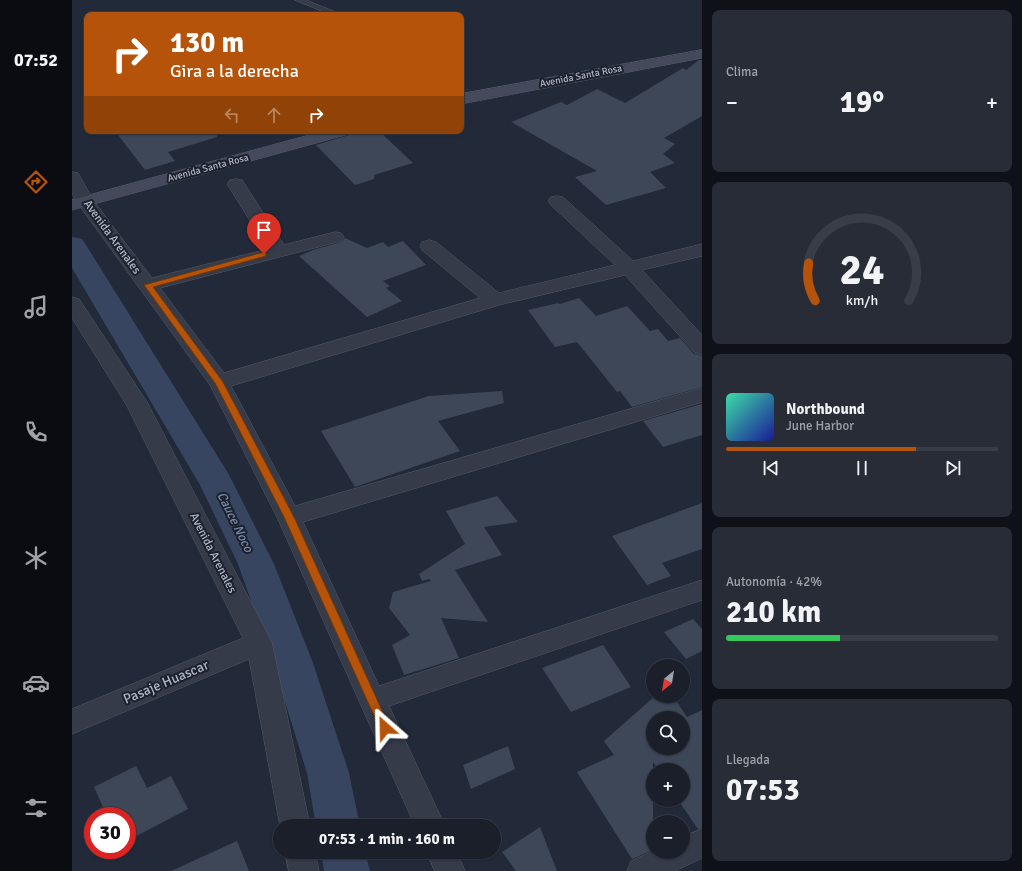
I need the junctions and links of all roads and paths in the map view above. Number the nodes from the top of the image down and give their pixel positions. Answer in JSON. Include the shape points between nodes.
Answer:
{"nodes":[{"id":1,"x":299,"y":0,"type":"edge"},
{"id":2,"x":331,"y":12,"type":"edge"},
{"id":3,"x":702,"y":54,"type":"edge"},
{"id":4,"x":464,"y":98,"type":"edge"},
{"id":5,"x":333,"y":134,"type":"edge"},
{"id":6,"x":72,"y":177,"type":"edge"},
{"id":7,"x":236,"y":184,"type":"dead end"},
{"id":8,"x":557,"y":201,"type":"dead end"},
{"id":9,"x":77,"y":204,"type":"edge"},
{"id":10,"x":335,"y":237,"type":"dead end"},
{"id":11,"x":429,"y":246,"type":"dead end"},
{"id":12,"x":278,"y":250,"type":"junction"},
{"id":13,"x":702,"y":250,"type":"edge"},
{"id":14,"x":629,"y":268,"type":"junction"},
{"id":15,"x":148,"y":285,"type":"junction"},
{"id":16,"x":495,"y":300,"type":"junction"},
{"id":17,"x":72,"y":303,"type":"edge"},
{"id":18,"x":702,"y":348,"type":"edge"},
{"id":19,"x":219,"y":382,"type":"junction"},
{"id":20,"x":702,"y":395,"type":"edge"},
{"id":21,"x":289,"y":517,"type":"junction"},
{"id":22,"x":702,"y":590,"type":"edge"},
{"id":23,"x":260,"y":643,"type":"junction"},
{"id":24,"x":372,"y":700,"type":"junction"},
{"id":25,"x":72,"y":722,"type":"edge"},
{"id":26,"x":294,"y":819,"type":"edge"},
{"id":27,"x":427,"y":819,"type":"edge"},
{"id":28,"x":702,"y":843,"type":"edge"},
{"id":29,"x":301,"y":859,"type":"edge"},
{"id":30,"x":445,"y":859,"type":"edge"},
{"id":31,"x":304,"y":871,"type":"edge"},
{"id":32,"x":450,"y":871,"type":"edge"},
{"id":33,"x":642,"y":871,"type":"edge"}],
"edges":[{"from":1,"to":2,"type":"lane"},
{"from":3,"to":4,"type":"street","name":"Avenida Santa Rosa"},
{"from":5,"to":9,"type":"street","name":"Avenida Santa Rosa"},
{"from":6,"to":9,"type":"street","name":"Avenida Arenales"},
{"from":7,"to":12,"type":"street"},
{"from":8,"to":14,"type":"street"},
{"from":9,"to":15,"type":"street","name":"Avenida Arenales"},
{"from":10,"to":12,"type":"street"},
{"from":11,"to":16,"type":"street"},
{"from":12,"to":15,"type":"street"},
{"from":13,"to":14,"type":"street"},
{"from":14,"to":16,"type":"street"},
{"from":14,"to":18,"type":"street"},
{"from":15,"to":19,"type":"street","name":"Avenida Arenales"},
{"from":16,"to":19,"type":"street"},
{"from":17,"to":23,"type":"street","name":"Avenida Arenales","via":[[136,402]]},
{"from":19,"to":21,"type":"street","name":"Avenida Arenales"},
{"from":20,"to":21,"type":"street"},
{"from":21,"to":24,"type":"street","name":"Avenida Arenales"},
{"from":22,"to":24,"type":"street"},
{"from":23,"to":25,"type":"street","name":"Pasaje Huascar"},
{"from":23,"to":26,"type":"street","name":"Avenida Arenales"},
{"from":24,"to":27,"type":"street","name":"Avenida Arenales"},
{"from":28,"to":33,"type":"street"},
{"from":29,"to":31,"type":"street"},
{"from":30,"to":32,"type":"street"}]}
